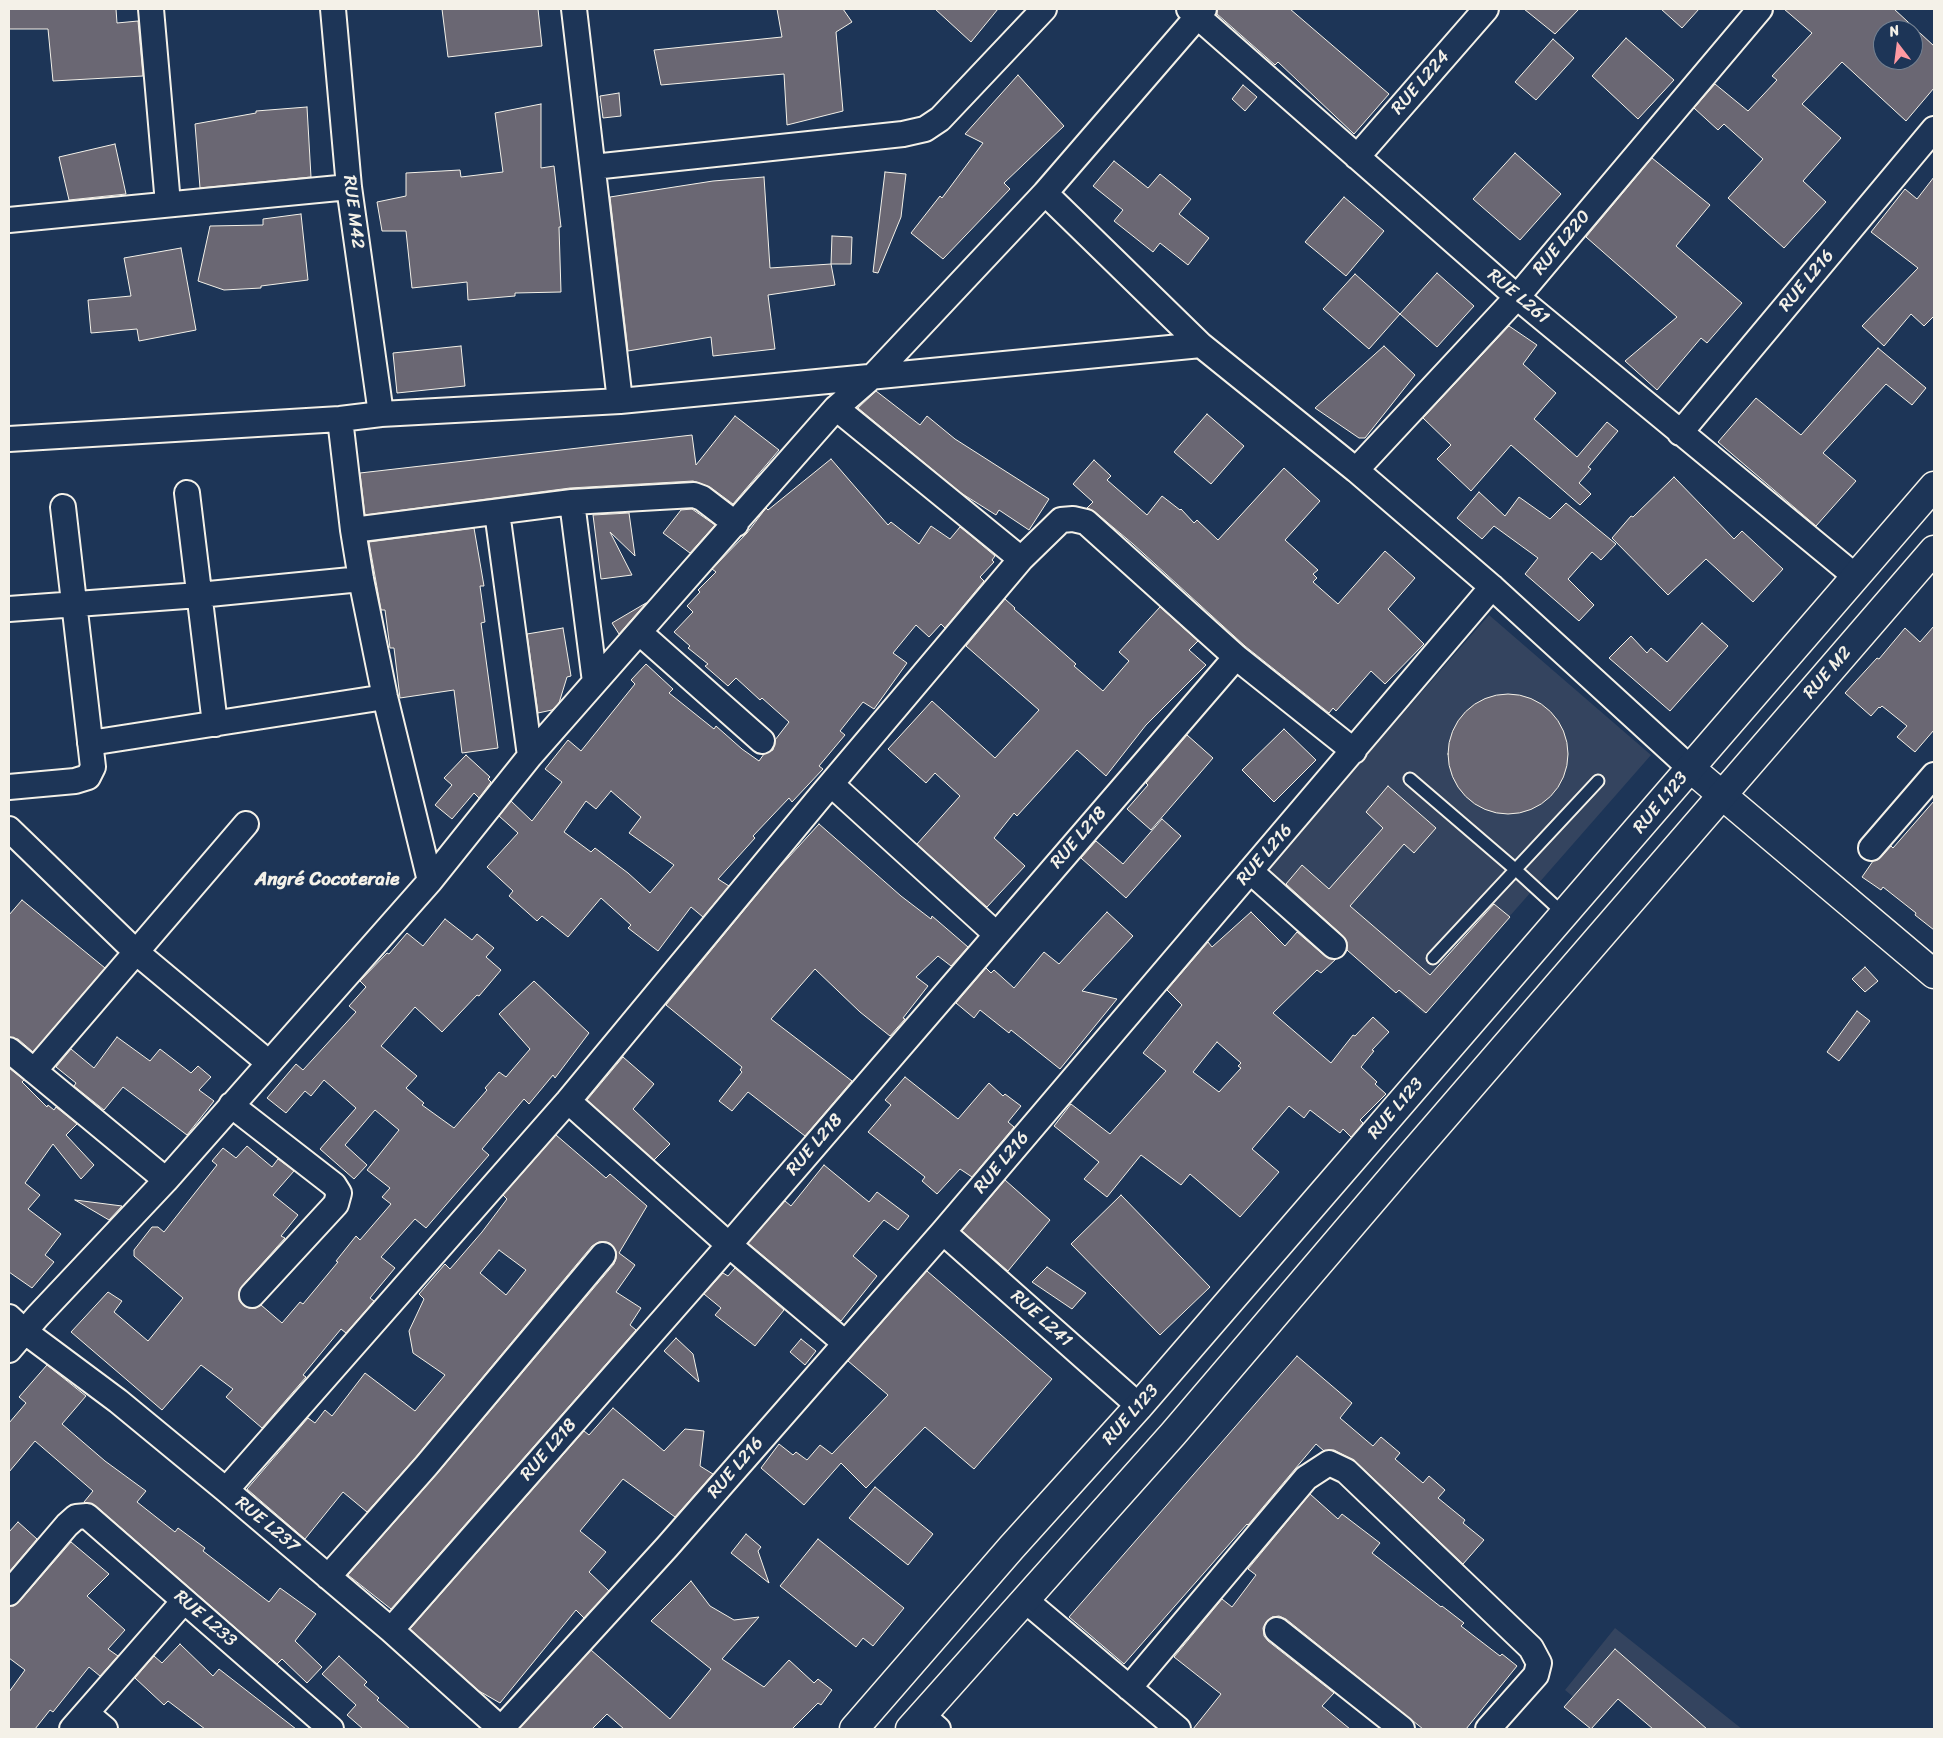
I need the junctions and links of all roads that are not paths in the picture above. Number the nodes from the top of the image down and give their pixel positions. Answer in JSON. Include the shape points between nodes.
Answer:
{"nodes":[{"id":1,"x":151,"y":9,"type":"edge"},
{"id":2,"x":333,"y":9,"type":"edge"},
{"id":3,"x":574,"y":9,"type":"edge"},
{"id":4,"x":1044,"y":9,"type":"edge"},
{"id":5,"x":1486,"y":9,"type":"edge"},
{"id":6,"x":1760,"y":9,"type":"edge"},
{"id":7,"x":1197,"y":11,"type":"edge"},
{"id":8,"x":1934,"y":129,"type":"edge"},
{"id":9,"x":1357,"y":157,"type":"junction"},
{"id":10,"x":593,"y":167,"type":"junction"},
{"id":11,"x":349,"y":187,"type":"junction"},
{"id":12,"x":1045,"y":193,"type":"junction"},
{"id":13,"x":168,"y":204,"type":"junction"},
{"id":14,"x":9,"y":220,"type":"edge"},
{"id":15,"x":1516,"y":297,"type":"junction"},
{"id":16,"x":1200,"y":345,"type":"junction"},
{"id":17,"x":874,"y":375,"type":"junction"},
{"id":18,"x":620,"y":401,"type":"junction"},
{"id":19,"x":836,"y":408,"type":"junction"},
{"id":20,"x":381,"y":414,"type":"junction"},
{"id":21,"x":340,"y":420,"type":"junction"},
{"id":22,"x":1680,"y":433,"type":"junction"},
{"id":23,"x":9,"y":439,"type":"edge"},
{"id":24,"x":1356,"y":470,"type":"junction"},
{"id":25,"x":1934,"y":486,"type":"edge"},
{"id":26,"x":187,"y":493,"type":"dead end"},
{"id":27,"x":572,"y":502,"type":"junction"},
{"id":28,"x":63,"y":508,"type":"dead end"},
{"id":29,"x":497,"y":512,"type":"junction"},
{"id":30,"x":736,"y":524,"type":"junction"},
{"id":31,"x":353,"y":530,"type":"junction"},
{"id":32,"x":1934,"y":550,"type":"edge"},
{"id":33,"x":1021,"y":559,"type":"junction"},
{"id":34,"x":1855,"y":576,"type":"junction"},
{"id":35,"x":361,"y":579,"type":"junction"},
{"id":36,"x":1492,"y":587,"type":"junction"},
{"id":37,"x":199,"y":595,"type":"junction"},
{"id":38,"x":74,"y":604,"type":"junction"},
{"id":39,"x":9,"y":609,"type":"edge"},
{"id":40,"x":640,"y":633,"type":"junction"},
{"id":41,"x":1236,"y":657,"type":"junction"},
{"id":42,"x":595,"y":682,"type":"junction"},
{"id":43,"x":385,"y":697,"type":"junction"},
{"id":44,"x":215,"y":724,"type":"junction"},
{"id":45,"x":762,"y":741,"type":"dead end"},
{"id":46,"x":90,"y":743,"type":"junction"},
{"id":47,"x":1354,"y":751,"type":"junction"},
{"id":48,"x":530,"y":756,"type":"junction"},
{"id":49,"x":1690,"y":768,"type":"junction"},
{"id":50,"x":1934,"y":776,"type":"edge"},
{"id":51,"x":1410,"y":779,"type":"dead end"},
{"id":52,"x":1598,"y":781,"type":"dead end"},
{"id":53,"x":831,"y":784,"type":"junction"},
{"id":54,"x":9,"y":787,"type":"edge"},
{"id":55,"x":1722,"y":795,"type":"junction"},
{"id":56,"x":246,"y":824,"type":"dead end"},
{"id":57,"x":9,"y":829,"type":"edge"},
{"id":58,"x":1871,"y":848,"type":"dead end"},
{"id":59,"x":1516,"y":870,"type":"junction"},
{"id":60,"x":1250,"y":871,"type":"junction"},
{"id":61,"x":430,"y":880,"type":"junction"},
{"id":62,"x":1565,"y":916,"type":"junction"},
{"id":63,"x":996,"y":934,"type":"junction"},
{"id":64,"x":1334,"y":946,"type":"dead end"},
{"id":65,"x":136,"y":952,"type":"junction"},
{"id":66,"x":1433,"y":958,"type":"dead end"},
{"id":67,"x":1934,"y":974,"type":"edge"},
{"id":68,"x":9,"y":1050,"type":"edge"},
{"id":69,"x":269,"y":1063,"type":"junction"},
{"id":70,"x":34,"y":1071,"type":"junction"},
{"id":71,"x":568,"y":1101,"type":"junction"},
{"id":72,"x":231,"y":1106,"type":"junction"},
{"id":73,"x":166,"y":1180,"type":"junction"},
{"id":74,"x":943,"y":1232,"type":"junction"},
{"id":75,"x":729,"y":1245,"type":"junction"},
{"id":76,"x":603,"y":1255,"type":"dead end"},
{"id":77,"x":252,"y":1295,"type":"dead end"},
{"id":78,"x":24,"y":1322,"type":"edge"},
{"id":79,"x":845,"y":1343,"type":"junction"},
{"id":80,"x":9,"y":1350,"type":"edge"},
{"id":81,"x":1140,"y":1406,"type":"junction"},
{"id":82,"x":226,"y":1490,"type":"junction"},
{"id":83,"x":328,"y":1577,"type":"junction"},
{"id":84,"x":9,"y":1593,"type":"edge"},
{"id":85,"x":1026,"y":1600,"type":"junction"},
{"id":86,"x":184,"y":1601,"type":"junction"},
{"id":87,"x":391,"y":1630,"type":"junction"},
{"id":88,"x":1277,"y":1630,"type":"dead end"},
{"id":89,"x":1129,"y":1688,"type":"junction"},
{"id":90,"x":79,"y":1721,"type":"edge"},
{"id":91,"x":923,"y":1725,"type":"edge"},
{"id":92,"x":105,"y":1729,"type":"edge"},
{"id":93,"x":331,"y":1729,"type":"edge"},
{"id":94,"x":501,"y":1729,"type":"edge"},
{"id":95,"x":854,"y":1729,"type":"edge"},
{"id":96,"x":1178,"y":1729,"type":"edge"},
{"id":97,"x":1402,"y":1729,"type":"edge"},
{"id":98,"x":1488,"y":1729,"type":"edge"}],
"edges":[{"from":1,"to":13,"type":"street"},
{"from":2,"to":11,"type":"street","name":"RUE M42"},
{"from":3,"to":10,"type":"street"},
{"from":4,"to":10,"type":"street","via":[[940,120],[925,129]]},
{"from":5,"to":9,"type":"street","name":"RUE L224"},
{"from":6,"to":15,"type":"street","name":"RUE L220"},
{"from":7,"to":9,"type":"street","name":"RUE L261"},
{"from":7,"to":12,"type":"street"},
{"from":8,"to":22,"type":"street","name":"RUE L216"},
{"from":9,"to":15,"type":"street","name":"RUE L261"},
{"from":10,"to":18,"type":"street"},
{"from":11,"to":13,"type":"street"},
{"from":11,"to":20,"type":"street","name":"RUE M42"},
{"from":12,"to":16,"type":"street"},
{"from":12,"to":17,"type":"street"},
{"from":13,"to":14,"type":"street"},
{"from":15,"to":22,"type":"street","name":"RUE L261"},
{"from":15,"to":24,"type":"street","name":"RUE L220"},
{"from":16,"to":17,"type":"street"},
{"from":16,"to":24,"type":"street"},
{"from":17,"to":18,"type":"street"},
{"from":17,"to":19,"type":"street"},
{"from":18,"to":20,"type":"street"},
{"from":19,"to":30,"type":"street"},
{"from":19,"to":33,"type":"street"},
{"from":20,"to":21,"type":"street"},
{"from":21,"to":23,"type":"street"},
{"from":21,"to":31,"type":"street"},
{"from":22,"to":34,"type":"street","name":"RUE L261"},
{"from":24,"to":36,"type":"street"},
{"from":25,"to":34,"type":"main road","name":"RUE L123"},
{"from":26,"to":37,"type":"street"},
{"from":27,"to":29,"type":"street"},
{"from":27,"to":30,"type":"street","via":[[694,496],[702,498]]},
{"from":27,"to":42,"type":"street"},
{"from":28,"to":38,"type":"street"},
{"from":29,"to":31,"type":"street"},
{"from":29,"to":48,"type":"street"},
{"from":30,"to":40,"type":"street"},
{"from":31,"to":35,"type":"street"},
{"from":32,"to":55,"type":"main road","name":"RUE M2"},
{"from":33,"to":41,"type":"street","via":[[1061,520],[1086,522]]},
{"from":33,"to":53,"type":"street"},
{"from":34,"to":49,"type":"main road","name":"RUE L123"},
{"from":35,"to":37,"type":"street"},
{"from":35,"to":43,"type":"street"},
{"from":36,"to":47,"type":"street","name":"RUE L216"},
{"from":36,"to":49,"type":"street"},
{"from":37,"to":38,"type":"street"},
{"from":37,"to":44,"type":"street"},
{"from":38,"to":39,"type":"street"},
{"from":38,"to":46,"type":"street"},
{"from":40,"to":42,"type":"street"},
{"from":40,"to":45,"type":"street"},
{"from":41,"to":47,"type":"street"},
{"from":41,"to":63,"type":"street","name":"RUE L218"},
{"from":42,"to":48,"type":"street"},
{"from":43,"to":44,"type":"street"},
{"from":43,"to":61,"type":"street"},
{"from":44,"to":46,"type":"street"},
{"from":46,"to":54,"type":"street","via":[[93,767],[88,777]]},
{"from":47,"to":60,"type":"street","name":"RUE L216"},
{"from":48,"to":61,"type":"street"},
{"from":49,"to":55,"type":"main road"},
{"from":49,"to":62,"type":"main road","name":"RUE L123"},
{"from":50,"to":58,"type":"street"},
{"from":51,"to":59,"type":"lane"},
{"from":52,"to":59,"type":"lane"},
{"from":53,"to":63,"type":"street"},
{"from":53,"to":71,"type":"street"},
{"from":55,"to":67,"type":"main road"},
{"from":55,"to":85,"type":"main road","via":[[1173,1434]]},
{"from":56,"to":65,"type":"street"},
{"from":57,"to":65,"type":"street"},
{"from":59,"to":62,"type":"lane"},
{"from":59,"to":66,"type":"lane"},
{"from":60,"to":64,"type":"street"},
{"from":60,"to":74,"type":"street","name":"RUE L216"},
{"from":61,"to":69,"type":"street"},
{"from":62,"to":81,"type":"main road","name":"RUE L123"},
{"from":63,"to":75,"type":"street","name":"RUE L218"},
{"from":65,"to":69,"type":"street"},
{"from":65,"to":70,"type":"street"},
{"from":68,"to":70,"type":"street"},
{"from":69,"to":72,"type":"street"},
{"from":70,"to":73,"type":"street"},
{"from":71,"to":75,"type":"street"},
{"from":71,"to":82,"type":"street"},
{"from":72,"to":73,"type":"street"},
{"from":72,"to":77,"type":"street","via":[[334,1185],[339,1193],[336,1204]]},
{"from":73,"to":78,"type":"street"},
{"from":74,"to":79,"type":"street","name":"RUE L216"},
{"from":74,"to":81,"type":"street","name":"RUE L241"},
{"from":75,"to":79,"type":"street"},
{"from":75,"to":87,"type":"street","name":"RUE L218"},
{"from":76,"to":83,"type":"street"},
{"from":78,"to":80,"type":"street"},
{"from":78,"to":82,"type":"street","name":"RUE L237"},
{"from":79,"to":94,"type":"street","name":"RUE L216","via":[[667,1547]]},
{"from":81,"to":95,"type":"main road","name":"RUE L123"},
{"from":82,"to":83,"type":"street","name":"RUE L237"},
{"from":83,"to":87,"type":"street","name":"RUE L237"},
{"from":84,"to":86,"type":"street","name":"RUE L233","via":[[67,1525],[76,1517],[86,1516]]},
{"from":85,"to":89,"type":"street"},
{"from":85,"to":91,"type":"main road"},
{"from":86,"to":90,"type":"street"},
{"from":86,"to":93,"type":"street","name":"RUE L233"},
{"from":87,"to":94,"type":"street","name":"RUE L237"},
{"from":88,"to":97,"type":"street"},
{"from":89,"to":96,"type":"street"},
{"from":89,"to":98,"type":"street","via":[[1306,1478],[1329,1463],[1346,1471],[1531,1648],[1539,1663],[1536,1675]]},
{"from":90,"to":92,"type":"street"}]}
